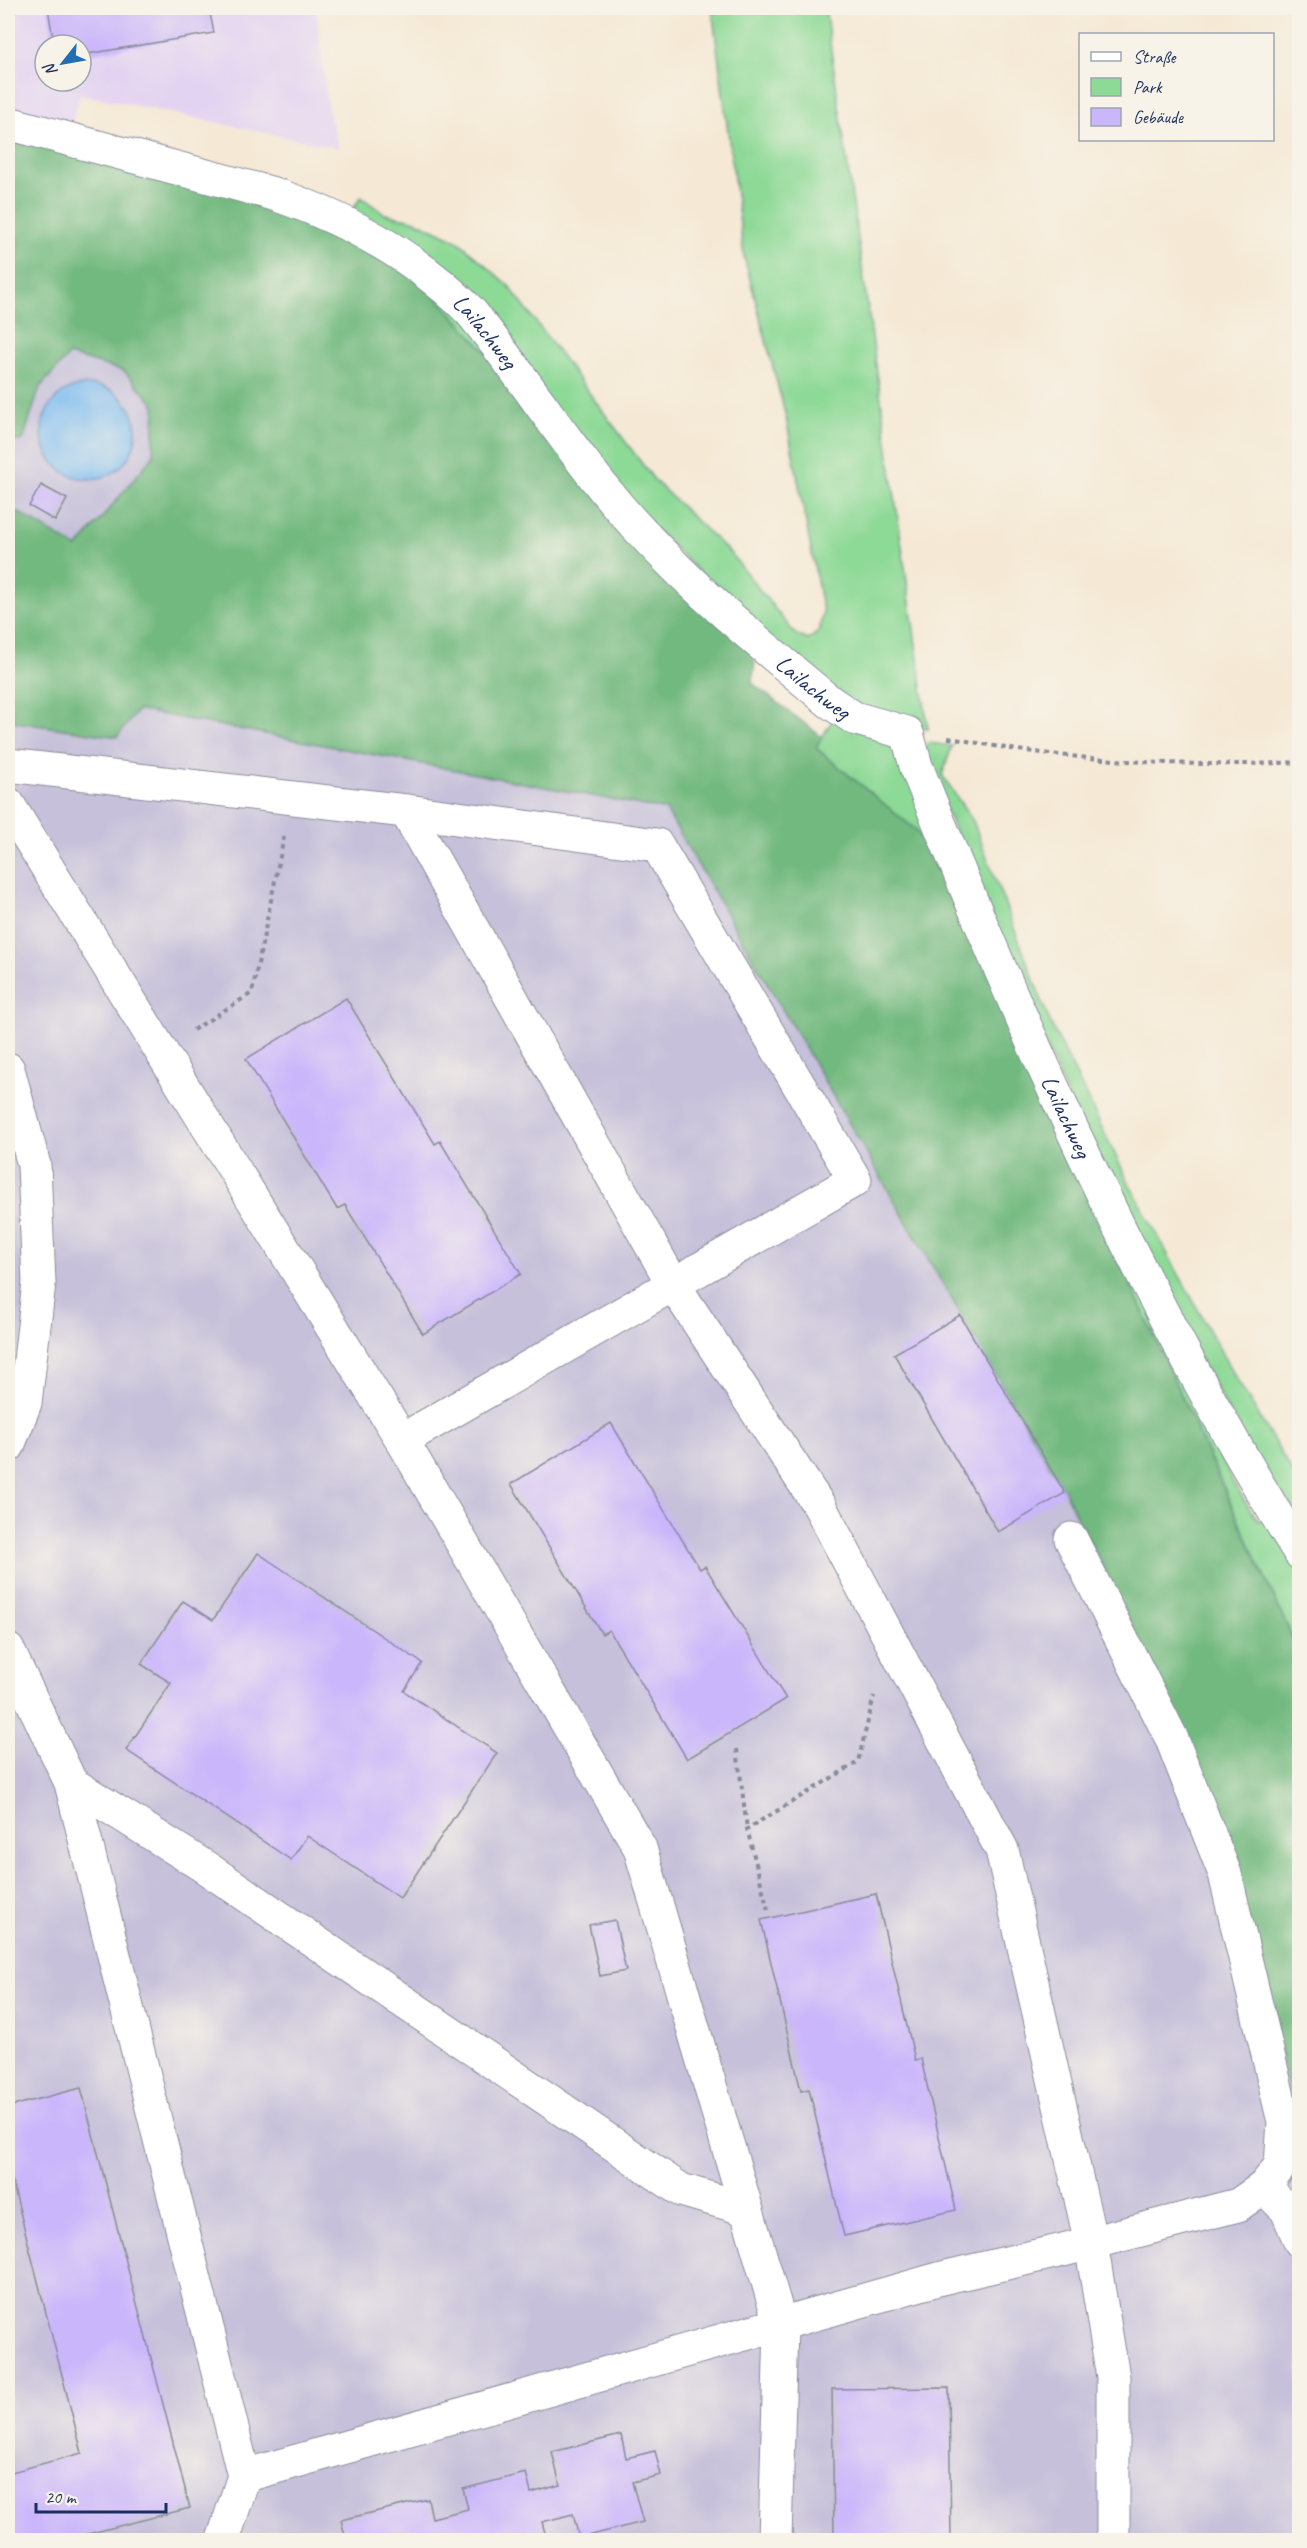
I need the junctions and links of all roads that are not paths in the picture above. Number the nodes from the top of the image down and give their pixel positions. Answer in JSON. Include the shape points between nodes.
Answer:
{"nodes":[{"id":1,"x":8,"y":123,"type":"edge"},
{"id":2,"x":8,"y":765,"type":"edge"},
{"id":3,"x":8,"y":804,"type":"edge"},
{"id":4,"x":405,"y":811,"type":"junction"},
{"id":5,"x":8,"y":1069,"type":"edge"},
{"id":6,"x":673,"y":1284,"type":"junction"},
{"id":7,"x":402,"y":1440,"type":"junction"},
{"id":8,"x":8,"y":1446,"type":"edge"},
{"id":9,"x":1071,"y":1539,"type":"dead end"},
{"id":10,"x":1299,"y":1553,"type":"edge"},
{"id":11,"x":8,"y":1650,"type":"edge"},
{"id":12,"x":70,"y":1783,"type":"junction"},
{"id":13,"x":1264,"y":2187,"type":"junction"},
{"id":14,"x":746,"y":2209,"type":"junction"},
{"id":15,"x":1299,"y":2241,"type":"edge"},
{"id":16,"x":1091,"y":2243,"type":"junction"},
{"id":17,"x":781,"y":2326,"type":"junction"},
{"id":18,"x":244,"y":2476,"type":"junction"},
{"id":19,"x":223,"y":2541,"type":"edge"},
{"id":20,"x":775,"y":2541,"type":"edge"},
{"id":21,"x":1113,"y":2541,"type":"edge"}],
"edges":[{"from":1,"to":10,"type":"lane","name":"Lailachweg","via":[[314,207],[355,225],[394,249],[470,311],[618,506],[699,589],[830,702],[854,718],[907,733],[916,766],[1018,1014],[1092,1175],[1212,1406]]},
{"from":2,"to":4,"type":"lane"},
{"from":3,"to":7,"type":"lane"},
{"from":4,"to":6,"type":"lane"},
{"from":4,"to":6,"type":"lane","via":[[657,845],[855,1180]]},
{"from":5,"to":8,"type":"lane","via":[[34,1165],[39,1283],[25,1403]]},
{"from":6,"to":7,"type":"lane"},
{"from":6,"to":16,"type":"lane","via":[[820,1507],[1002,1850]]},
{"from":7,"to":14,"type":"lane","via":[[640,1848]]},
{"from":9,"to":13,"type":"lane","via":[[1171,1737],[1225,1874],[1284,2122],[1281,2165]]},
{"from":11,"to":12,"type":"lane"},
{"from":12,"to":14,"type":"lane","via":[[215,1874],[681,2190]]},
{"from":12,"to":18,"type":"lane"},
{"from":13,"to":15,"type":"lane","via":[[1287,2210]]},
{"from":13,"to":16,"type":"lane","via":[[1238,2205]]},
{"from":14,"to":17,"type":"lane"},
{"from":16,"to":17,"type":"lane","via":[[942,2278]]},
{"from":16,"to":21,"type":"lane","via":[[1113,2377]]},
{"from":17,"to":18,"type":"lane"},
{"from":17,"to":20,"type":"lane"},
{"from":18,"to":19,"type":"lane"}]}
